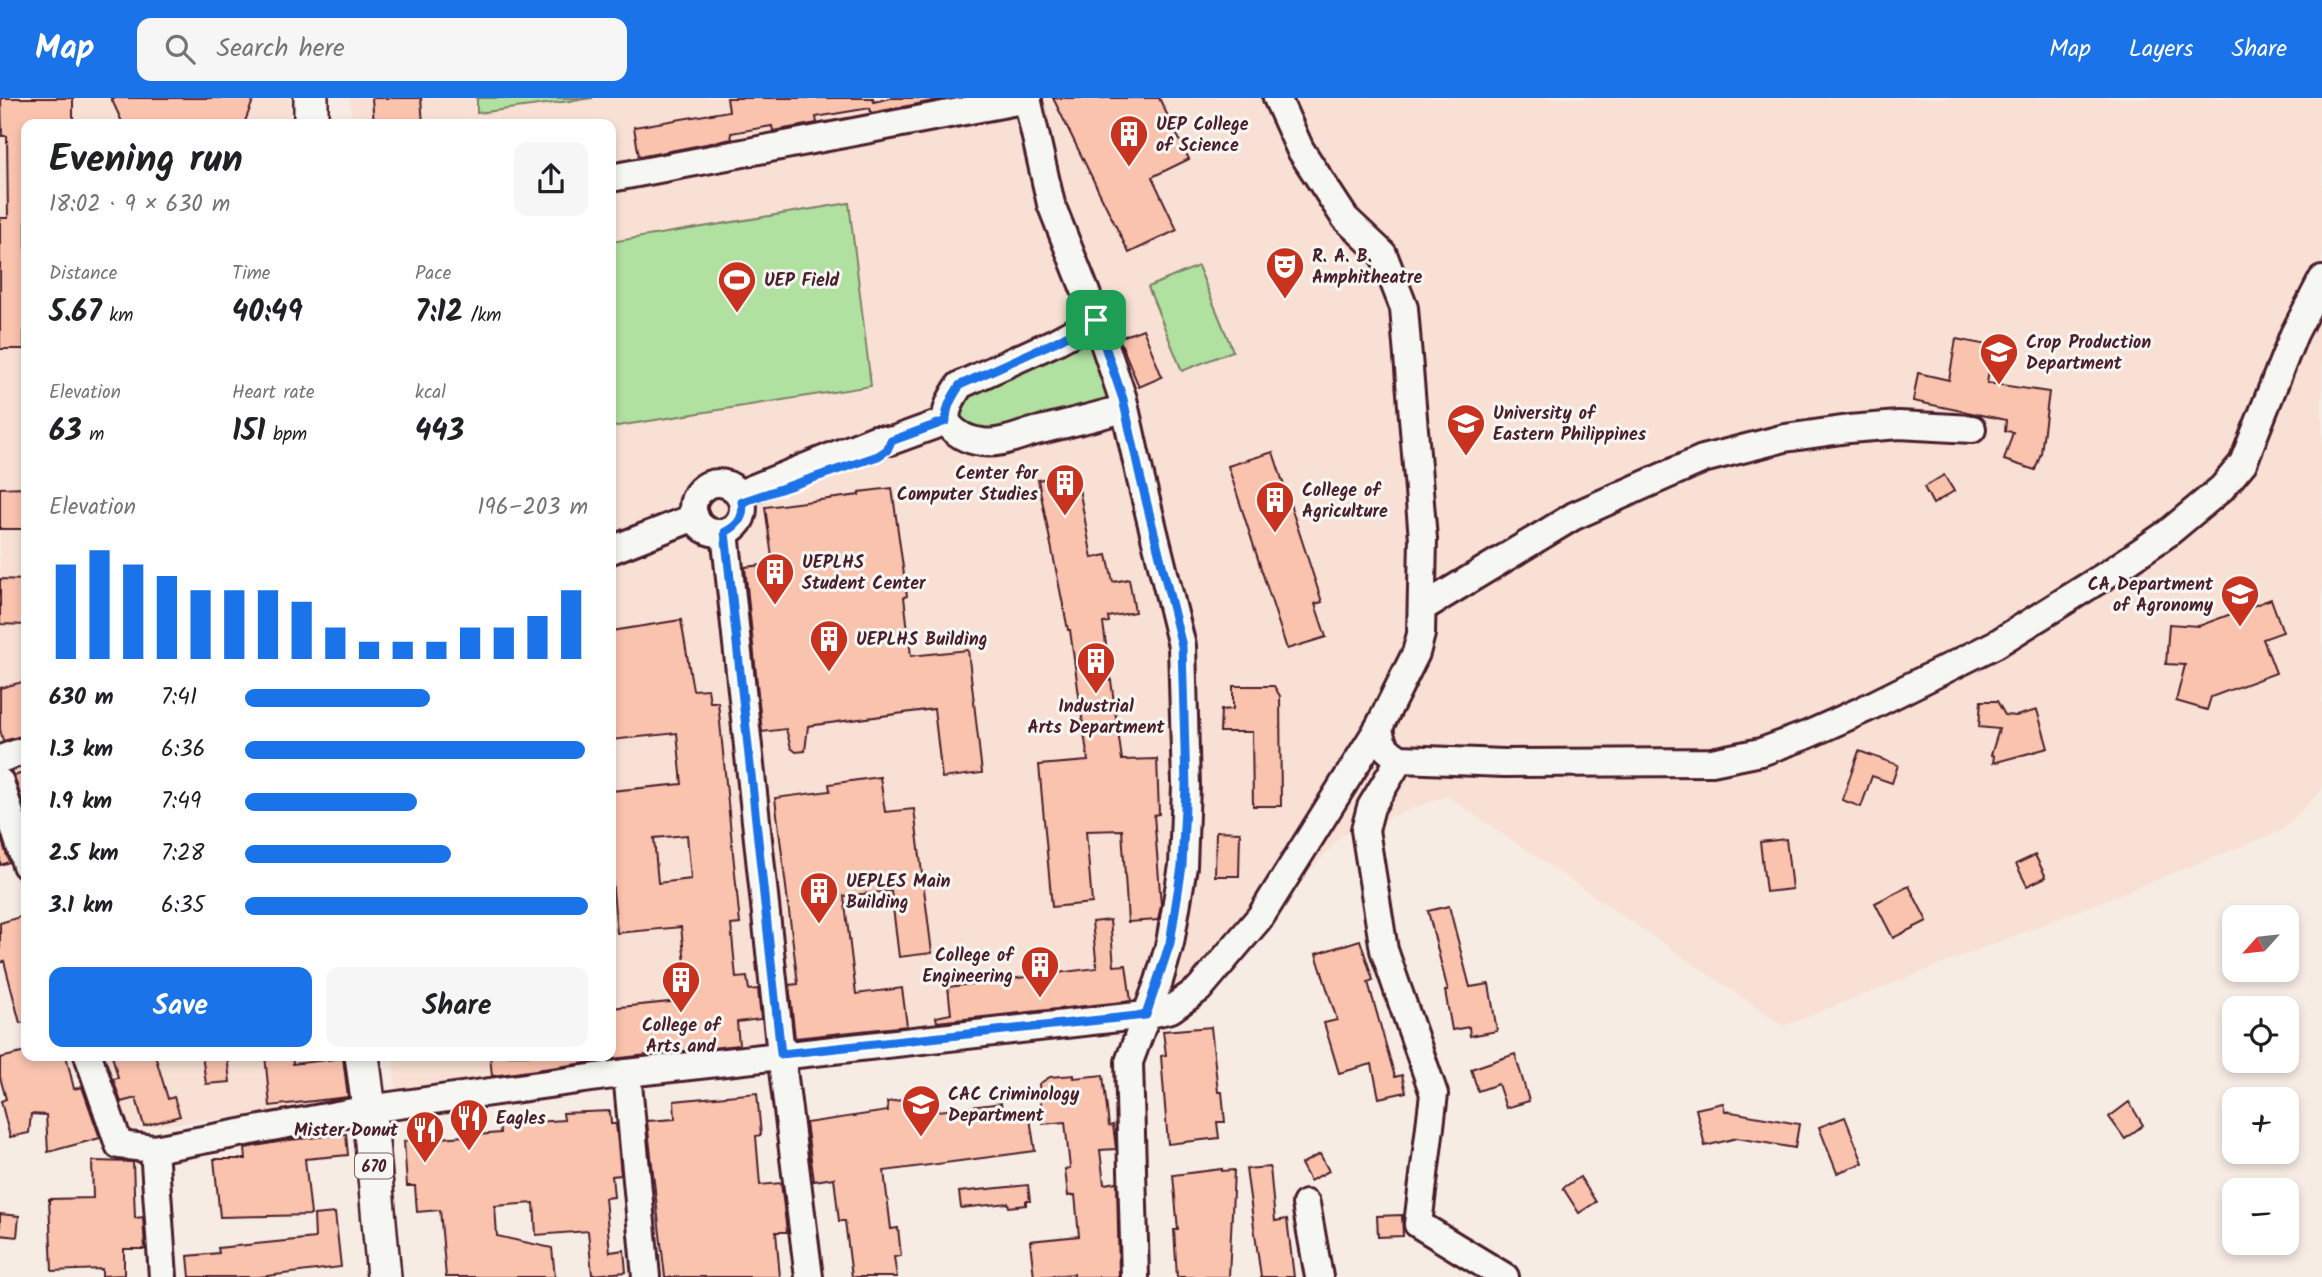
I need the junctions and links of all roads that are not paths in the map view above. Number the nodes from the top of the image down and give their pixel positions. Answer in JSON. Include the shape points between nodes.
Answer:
{"nodes":[{"id":1,"x":311,"y":98,"type":"edge"},
{"id":2,"x":1278,"y":98,"type":"edge"},
{"id":3,"x":1027,"y":99,"type":"edge"},
{"id":4,"x":311,"y":119,"type":"edge"},
{"id":5,"x":616,"y":177,"type":"edge"},
{"id":6,"x":2322,"y":280,"type":"edge"},
{"id":7,"x":1096,"y":320,"type":"junction"},
{"id":8,"x":1125,"y":408,"type":"junction"},
{"id":9,"x":946,"y":421,"type":"junction"},
{"id":10,"x":1972,"y":429,"type":"dead end"},
{"id":11,"x":741,"y":498,"type":"junction"},
{"id":12,"x":694,"y":510,"type":"junction"},
{"id":13,"x":616,"y":530,"type":"edge"},
{"id":14,"x":725,"y":532,"type":"junction"},
{"id":15,"x":616,"y":548,"type":"edge"},
{"id":16,"x":1422,"y":608,"type":"junction"},
{"id":17,"x":1380,"y":727,"type":"junction"},
{"id":18,"x":21,"y":752,"type":"edge"},
{"id":19,"x":1400,"y":759,"type":"junction"},
{"id":20,"x":0,"y":760,"type":"edge"},
{"id":21,"x":0,"y":782,"type":"edge"},
{"id":22,"x":21,"y":849,"type":"edge"},
{"id":23,"x":1146,"y":1015,"type":"junction"},
{"id":24,"x":781,"y":1054,"type":"junction"},
{"id":25,"x":90,"y":1061,"type":"edge"},
{"id":26,"x":363,"y":1061,"type":"edge"},
{"id":27,"x":627,"y":1073,"type":"junction"},
{"id":28,"x":369,"y":1109,"type":"junction"},
{"id":29,"x":154,"y":1149,"type":"junction"},
{"id":30,"x":1306,"y":1204,"type":"dead end"},
{"id":31,"x":163,"y":1277,"type":"edge"},
{"id":32,"x":384,"y":1277,"type":"edge"},
{"id":33,"x":646,"y":1277,"type":"edge"},
{"id":34,"x":809,"y":1277,"type":"edge"},
{"id":35,"x":1135,"y":1277,"type":"edge"},
{"id":36,"x":1319,"y":1277,"type":"edge"},
{"id":37,"x":1505,"y":1277,"type":"edge"}],
"edges":[{"from":1,"to":4,"type":"main road"},
{"from":2,"to":16,"type":"street","via":[[1300,149],[1345,218],[1383,254],[1404,308],[1423,539]]},
{"from":3,"to":5,"type":"street"},
{"from":3,"to":7,"type":"street","via":[[1051,204]]},
{"from":6,"to":19,"type":"street","via":[[2294,334],[2243,463],[2222,488],[2168,533],[1996,644],[1807,735],[1761,752],[1712,762]]},
{"from":7,"to":8,"type":"street"},
{"from":7,"to":9,"type":"street","via":[[960,385],[950,399]]},
{"from":8,"to":9,"type":"street","via":[[985,443],[954,433]]},
{"from":8,"to":23,"type":"street","via":[[1182,646],[1184,695],[1182,866],[1170,943]]},
{"from":9,"to":11,"type":"street","via":[[891,441],[878,456]]},
{"from":10,"to":16,"type":"street","via":[[1899,425],[1849,429],[1785,438],[1703,459],[1574,516]]},
{"from":11,"to":12,"type":"street","via":[[732,486],[715,482],[700,489]]},
{"from":11,"to":14,"type":"street","via":[[742,516]]},
{"from":12,"to":13,"type":"street"},
{"from":12,"to":14,"type":"street","via":[[702,527]]},
{"from":12,"to":15,"type":"street"},
{"from":14,"to":24,"type":"street"},
{"from":16,"to":17,"type":"street","via":[[1416,653]]},
{"from":17,"to":19,"type":"street","via":[[1380,743]]},
{"from":17,"to":23,"type":"street","via":[[1261,916],[1199,989],[1171,1009]]},
{"from":18,"to":20,"type":"street"},
{"from":19,"to":37,"type":"street","via":[[1371,807],[1365,830],[1384,950],[1434,1094],[1418,1224]]},
{"from":21,"to":22,"type":"street"},
{"from":23,"to":24,"type":"street"},
{"from":23,"to":35,"type":"street","via":[[1129,1062]]},
{"from":24,"to":27,"type":"street"},
{"from":24,"to":34,"type":"street"},
{"from":25,"to":29,"type":"street","via":[[119,1145]]},
{"from":26,"to":28,"type":"main road","number":"670"},
{"from":27,"to":28,"type":"street"},
{"from":27,"to":33,"type":"street"},
{"from":28,"to":29,"type":"street"},
{"from":28,"to":32,"type":"main road","number":"670"},
{"from":29,"to":31,"type":"street"},
{"from":30,"to":36,"type":"street"}]}
